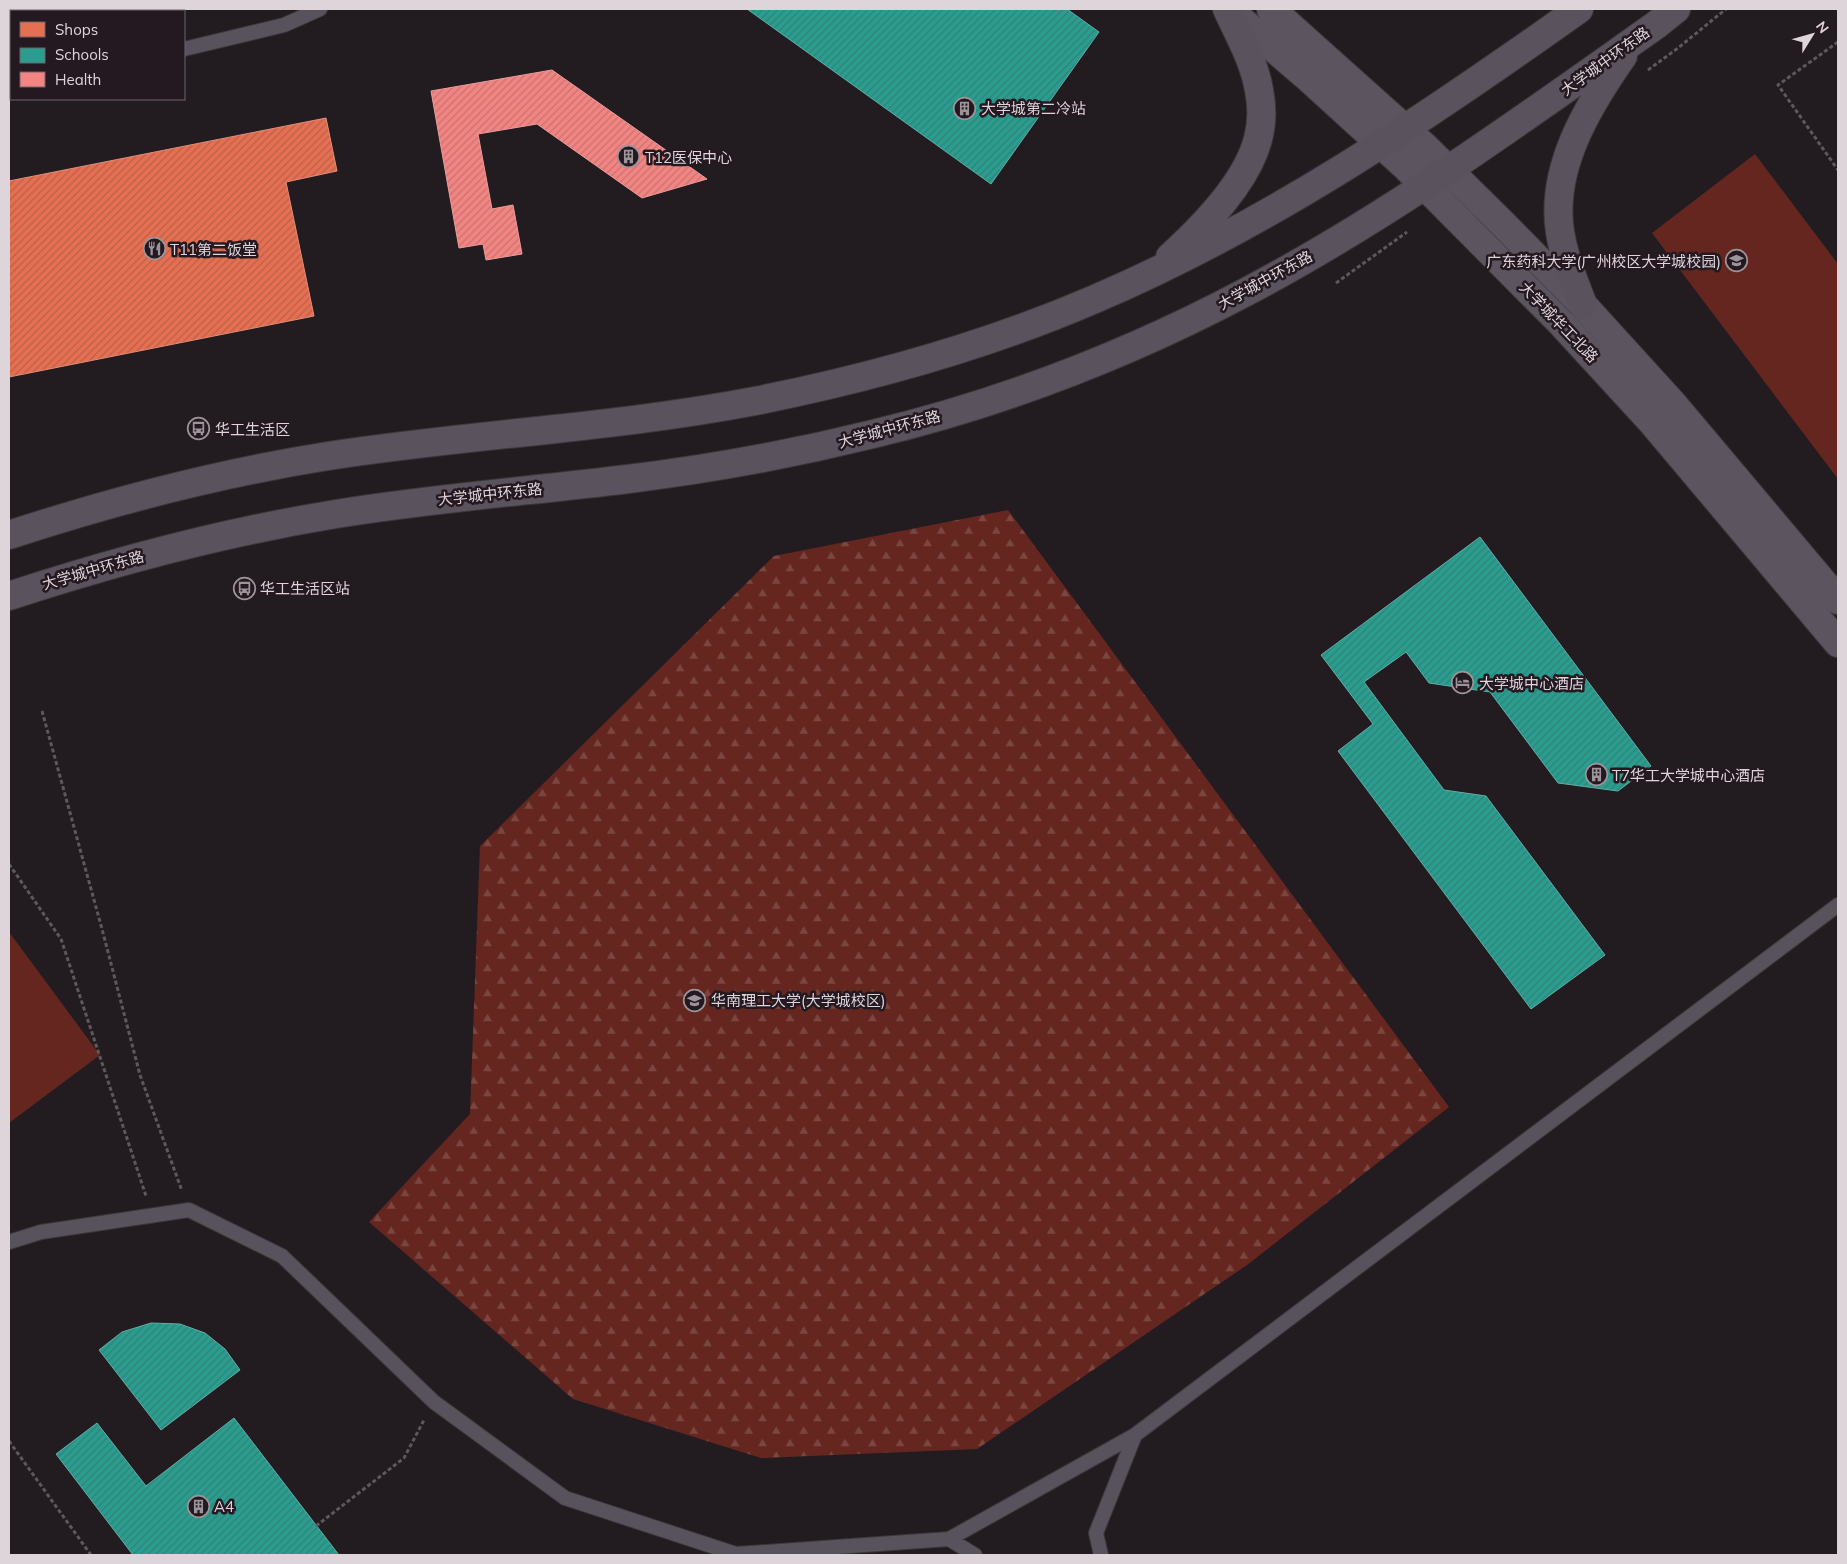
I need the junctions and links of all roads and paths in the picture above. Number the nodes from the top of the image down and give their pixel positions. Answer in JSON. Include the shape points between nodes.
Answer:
{"nodes":[{"id":1,"x":320,"y":9,"type":"edge"},
{"id":2,"x":1228,"y":9,"type":"edge"},
{"id":3,"x":1271,"y":9,"type":"edge"},
{"id":4,"x":1579,"y":9,"type":"edge"},
{"id":5,"x":1676,"y":9,"type":"edge"},
{"id":6,"x":1633,"y":41,"type":"junction"},
{"id":7,"x":1838,"y":42,"type":"edge"},
{"id":8,"x":185,"y":49,"type":"edge"},
{"id":9,"x":1404,"y":128,"type":"junction"},
{"id":10,"x":1380,"y":144,"type":"junction"},
{"id":11,"x":1448,"y":169,"type":"junction"},
{"id":12,"x":1838,"y":170,"type":"edge"},
{"id":13,"x":1424,"y":185,"type":"junction"},
{"id":14,"x":1150,"y":274,"type":"junction"},
{"id":15,"x":1582,"y":305,"type":"junction"},
{"id":16,"x":9,"y":535,"type":"edge"},
{"id":17,"x":9,"y":596,"type":"edge"},
{"id":18,"x":1838,"y":600,"type":"edge"},
{"id":19,"x":1838,"y":643,"type":"edge"},
{"id":20,"x":42,"y":711,"type":"dead end"},
{"id":21,"x":9,"y":864,"type":"edge"},
{"id":22,"x":1838,"y":905,"type":"edge"},
{"id":23,"x":190,"y":1210,"type":"junction"},
{"id":24,"x":153,"y":1216,"type":"junction"},
{"id":25,"x":9,"y":1242,"type":"edge"},
{"id":26,"x":434,"y":1402,"type":"junction"},
{"id":27,"x":1135,"y":1435,"type":"junction"},
{"id":28,"x":9,"y":1441,"type":"edge"},
{"id":29,"x":316,"y":1526,"type":"dead end"},
{"id":30,"x":949,"y":1539,"type":"junction"},
{"id":31,"x":91,"y":1555,"type":"edge"},
{"id":32,"x":975,"y":1555,"type":"edge"},
{"id":33,"x":1101,"y":1555,"type":"edge"}],
"edges":[{"from":1,"to":8,"type":"lane","via":[[284,25]]},
{"from":2,"to":10,"type":"main road","name":"大学城华工北路"},
{"from":2,"to":14,"type":"main road","via":[[1256,73],[1261,105],[1258,138],[1253,154],[1230,192],[1186,242]]},
{"from":3,"to":9,"type":"main road","name":"大学城华工北路"},
{"from":4,"to":9,"type":"main road"},
{"from":5,"to":6,"type":"main road","name":"大学城中环东路"},
{"from":6,"to":11,"type":"main road","name":"大学城中环东路"},
{"from":6,"to":15,"type":"main road","via":[[1591,105],[1573,141],[1564,172],[1559,204],[1560,230]]},
{"from":7,"to":12,"type":"path","via":[[1778,85]]},
{"from":9,"to":10,"type":"main road"},
{"from":9,"to":11,"type":"main road","name":"大学城华工北路"},
{"from":10,"to":13,"type":"main road","name":"大学城华工北路"},
{"from":10,"to":14,"type":"main road","via":[[1267,214]]},
{"from":11,"to":13,"type":"main road","name":"大学城中环东路"},
{"from":11,"to":15,"type":"main road","name":"大学城华工北路"},
{"from":13,"to":17,"type":"main road","name":"大学城中环东路","via":[[1296,264],[1201,315],[1117,354],[1010,394],[917,423],[781,455],[689,471],[412,503],[282,524],[173,547]]},
{"from":13,"to":19,"type":"main road","name":"大学城华工北路","via":[[1520,280],[1620,387]]},
{"from":14,"to":16,"type":"main road","via":[[1094,300],[991,339],[901,367],[814,388],[680,413],[394,447],[280,465],[159,490]]},
{"from":15,"to":18,"type":"main road","name":"大学城华工北路","via":[[1673,404]]},
{"from":20,"to":23,"type":"path","via":[[140,1075]]},
{"from":21,"to":24,"type":"path","via":[[61,939]]},
{"from":22,"to":27,"type":"lane"},
{"from":23,"to":24,"type":"lane"},
{"from":23,"to":26,"type":"lane","via":[[282,1256]]},
{"from":24,"to":25,"type":"lane","via":[[41,1232]]},
{"from":26,"to":29,"type":"path","via":[[404,1458]]},
{"from":26,"to":30,"type":"lane","via":[[566,1498],[736,1554]]},
{"from":27,"to":30,"type":"lane"},
{"from":27,"to":33,"type":"lane","via":[[1096,1533]]},
{"from":28,"to":31,"type":"path"},
{"from":30,"to":32,"type":"lane"}]}
